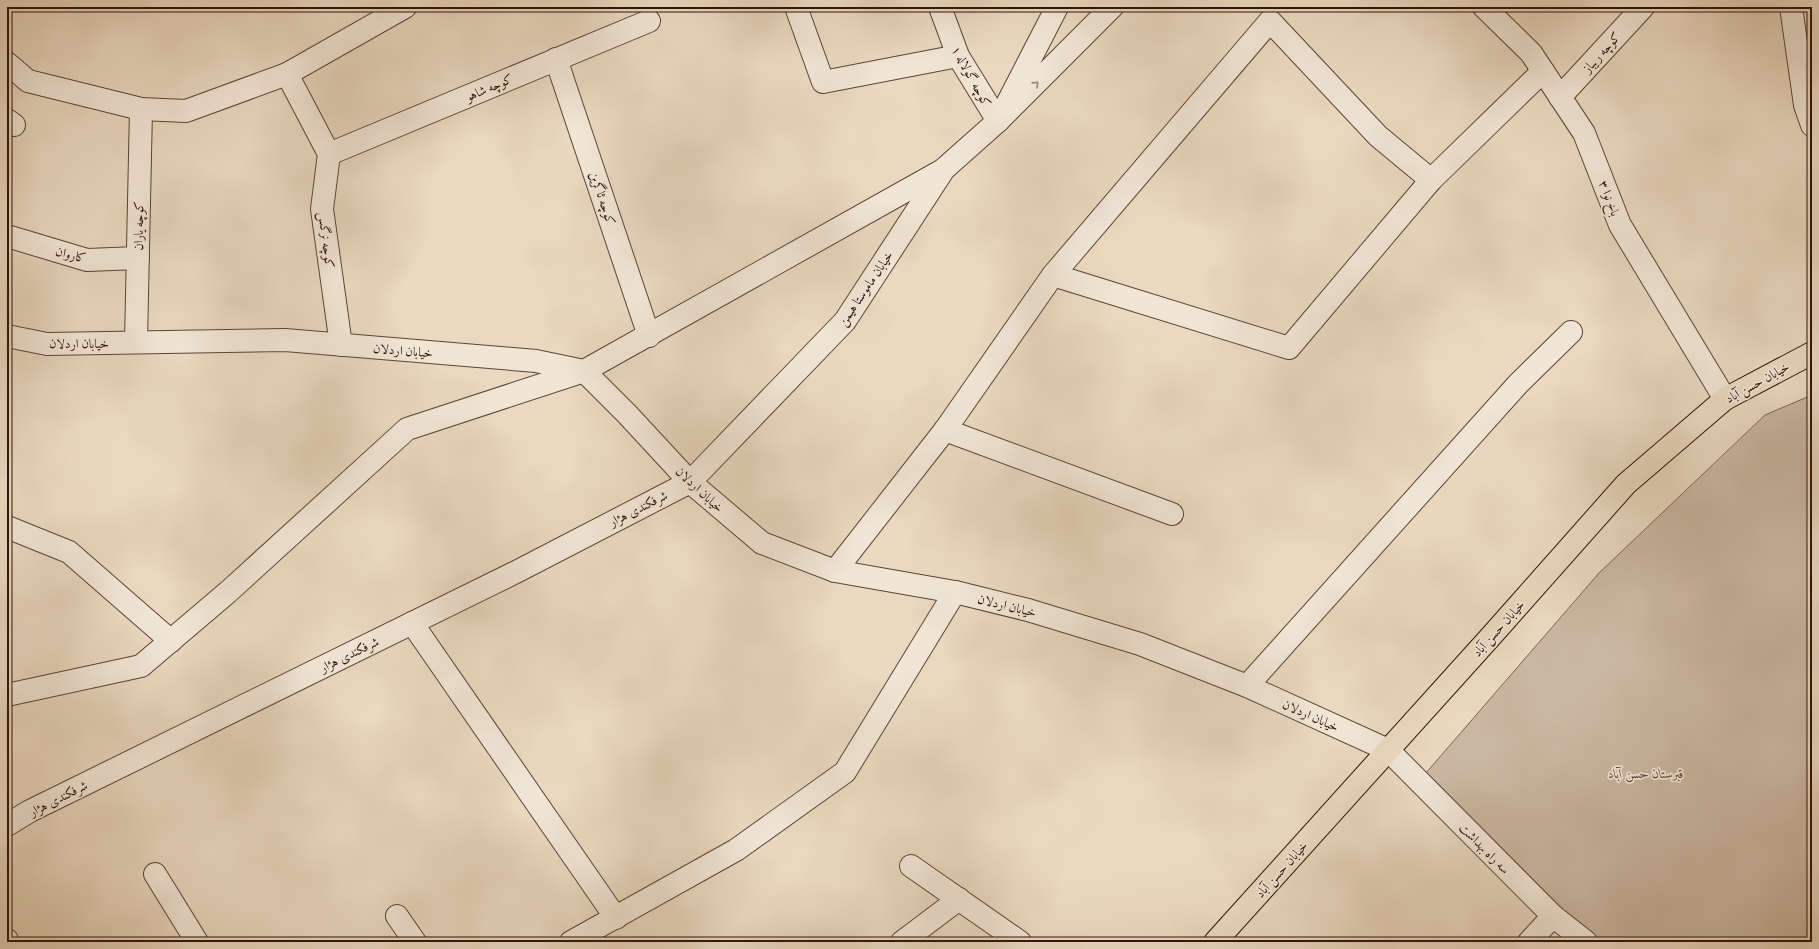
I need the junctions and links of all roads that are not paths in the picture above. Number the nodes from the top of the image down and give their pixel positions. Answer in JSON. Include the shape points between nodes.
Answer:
{"nodes":[{"id":1,"x":405,"y":7,"type":"edge"},
{"id":2,"x":796,"y":7,"type":"edge"},
{"id":3,"x":940,"y":7,"type":"edge"},
{"id":4,"x":1057,"y":7,"type":"edge"},
{"id":5,"x":1112,"y":7,"type":"edge"},
{"id":6,"x":1484,"y":7,"type":"edge"},
{"id":7,"x":1643,"y":7,"type":"edge"},
{"id":8,"x":1791,"y":7,"type":"edge"},
{"id":9,"x":649,"y":21,"type":"dead end"},
{"id":10,"x":958,"y":56,"type":"junction"},
{"id":11,"x":556,"y":59,"type":"junction"},
{"id":12,"x":7,"y":63,"type":"edge"},
{"id":13,"x":1543,"y":71,"type":"junction"},
{"id":14,"x":287,"y":74,"type":"junction"},
{"id":15,"x":1808,"y":89,"type":"edge"},
{"id":16,"x":1560,"y":97,"type":"junction"},
{"id":17,"x":141,"y":109,"type":"junction"},
{"id":18,"x":998,"y":121,"type":"junction"},
{"id":19,"x":1812,"y":125,"type":"edge"},
{"id":20,"x":329,"y":154,"type":"junction"},
{"id":21,"x":944,"y":169,"type":"junction"},
{"id":22,"x":1431,"y":180,"type":"junction"},
{"id":23,"x":7,"y":236,"type":"edge"},
{"id":24,"x":138,"y":258,"type":"junction"},
{"id":25,"x":1053,"y":275,"type":"junction"},
{"id":26,"x":1572,"y":332,"type":"dead end"},
{"id":27,"x":7,"y":336,"type":"edge"},
{"id":28,"x":649,"y":336,"type":"junction"},
{"id":29,"x":136,"y":342,"type":"junction"},
{"id":30,"x":341,"y":344,"type":"junction"},
{"id":31,"x":1812,"y":353,"type":"edge"},
{"id":32,"x":584,"y":371,"type":"junction"},
{"id":33,"x":1725,"y":399,"type":"junction"},
{"id":34,"x":945,"y":430,"type":"junction"},
{"id":35,"x":690,"y":482,"type":"junction"},
{"id":36,"x":1172,"y":514,"type":"dead end"},
{"id":37,"x":7,"y":527,"type":"edge"},
{"id":38,"x":835,"y":571,"type":"junction"},
{"id":39,"x":955,"y":592,"type":"junction"},
{"id":40,"x":412,"y":623,"type":"junction"},
{"id":41,"x":171,"y":641,"type":"junction"},
{"id":42,"x":1247,"y":686,"type":"junction"},
{"id":43,"x":7,"y":695,"type":"edge"},
{"id":44,"x":1388,"y":750,"type":"junction"},
{"id":45,"x":7,"y":825,"type":"edge"},
{"id":46,"x":911,"y":866,"type":"dead end"},
{"id":47,"x":154,"y":874,"type":"dead end"},
{"id":48,"x":959,"y":899,"type":"junction"},
{"id":49,"x":397,"y":916,"type":"dead end"},
{"id":50,"x":1553,"y":916,"type":"junction"},
{"id":51,"x":616,"y":918,"type":"junction"},
{"id":52,"x":197,"y":942,"type":"edge"},
{"id":53,"x":415,"y":942,"type":"edge"},
{"id":54,"x":572,"y":942,"type":"edge"},
{"id":55,"x":902,"y":942,"type":"edge"},
{"id":56,"x":1020,"y":942,"type":"edge"},
{"id":57,"x":1215,"y":942,"type":"edge"},
{"id":58,"x":1529,"y":942,"type":"edge"},
{"id":59,"x":1586,"y":942,"type":"edge"}],
"edges":[{"from":1,"to":14,"type":"street"},
{"from":2,"to":10,"type":"street","via":[[823,82]]},
{"from":3,"to":10,"type":"street","name":"کوچه گولاله ۱"},
{"from":4,"to":18,"type":"street","name":"خیابان ماموستا هیمن"},
{"from":18,"to":5,"type":"street","name":"خیابان ماموستا هیمن","one_way":true},
{"from":6,"to":13,"type":"street","name":"باخ نوا ۳","via":[[1531,53]]},
{"from":7,"to":16,"type":"street","name":"کوچه ریباز"},
{"from":8,"to":15,"type":"street"},
{"from":9,"to":11,"type":"street","name":"کوچه شاهو"},
{"from":10,"to":18,"type":"street","name":"کوچه گولاله ۱"},
{"from":11,"to":20,"type":"street","name":"کوچه شاهو"},
{"from":11,"to":28,"type":"street","name":"کوچه ئاگرین"},
{"from":12,"to":17,"type":"street","via":[[28,81]]},
{"from":13,"to":16,"type":"street","name":"باخ نوا ۳"},
{"from":13,"to":22,"type":"street"},
{"from":14,"to":17,"type":"street","via":[[186,111]]},
{"from":14,"to":20,"type":"street"},
{"from":15,"to":19,"type":"street","via":[[1805,104]]},
{"from":16,"to":33,"type":"street","name":"باخ نوا ۳","via":[[1584,133],[1620,225]]},
{"from":17,"to":24,"type":"street","name":"کوچه یاران"},
{"from":18,"to":21,"type":"street","name":"خیابان ماموستا هیمن"},
{"from":20,"to":30,"type":"street","name":"کوچه نرگس","via":[[322,209]]},
{"from":21,"to":28,"type":"street"},
{"from":21,"to":35,"type":"street","name":"خیابان ماموستا هیمن","via":[[845,321]]},
{"from":22,"to":25,"type":"street","via":[[1289,348]]},
{"from":22,"to":25,"type":"street","via":[[1378,136],[1270,21]]},
{"from":23,"to":24,"type":"street","name":"کاروان","via":[[87,260]]},
{"from":24,"to":29,"type":"street","name":"کوچه یاران"},
{"from":25,"to":34,"type":"street"},
{"from":26,"to":42,"type":"street","via":[[1518,384]]},
{"from":27,"to":29,"type":"street","name":"خیابان اردلان","via":[[47,344]]},
{"from":28,"to":32,"type":"street"},
{"from":29,"to":30,"type":"street","name":"خیابان اردلان","via":[[285,340]]},
{"from":30,"to":32,"type":"street","name":"خیابان اردلان","via":[[536,361]]},
{"from":31,"to":33,"type":"main road","name":"خیابان حسن آباد"},
{"from":32,"to":35,"type":"street","name":"خیابان اردلان"},
{"from":32,"to":41,"type":"street","via":[[407,429]]},
{"from":33,"to":44,"type":"main road","name":"خیابان حسن آباد","via":[[1626,484]]},
{"from":34,"to":36,"type":"street"},
{"from":34,"to":38,"type":"street"},
{"from":35,"to":38,"type":"street","name":"خیابان اردلان","via":[[762,543]]},
{"from":35,"to":40,"type":"street","name":"شرفکندی هژار"},
{"from":37,"to":41,"type":"street","via":[[69,552]]},
{"from":38,"to":39,"type":"street","name":"خیابان اردلان"},
{"from":39,"to":42,"type":"street","name":"خیابان اردلان","via":[[1028,610],[1140,644]]},
{"from":39,"to":51,"type":"street","via":[[845,772],[736,850]]},
{"from":40,"to":45,"type":"street","name":"شرفکندی هژار","via":[[30,811]]},
{"from":40,"to":51,"type":"street"},
{"from":41,"to":43,"type":"street","via":[[141,666]]},
{"from":42,"to":44,"type":"street","name":"خیابان اردلان"},
{"from":44,"to":50,"type":"street","name":"سه راه بهداشت"},
{"from":44,"to":57,"type":"main road","name":"خیابان حسن آباد"},
{"from":46,"to":48,"type":"street"},
{"from":47,"to":52,"type":"street"},
{"from":48,"to":55,"type":"street"},
{"from":48,"to":56,"type":"street"},
{"from":49,"to":53,"type":"street"},
{"from":50,"to":58,"type":"street"},
{"from":50,"to":59,"type":"street","name":"سه راه بهداشت"},
{"from":51,"to":54,"type":"street"}]}
